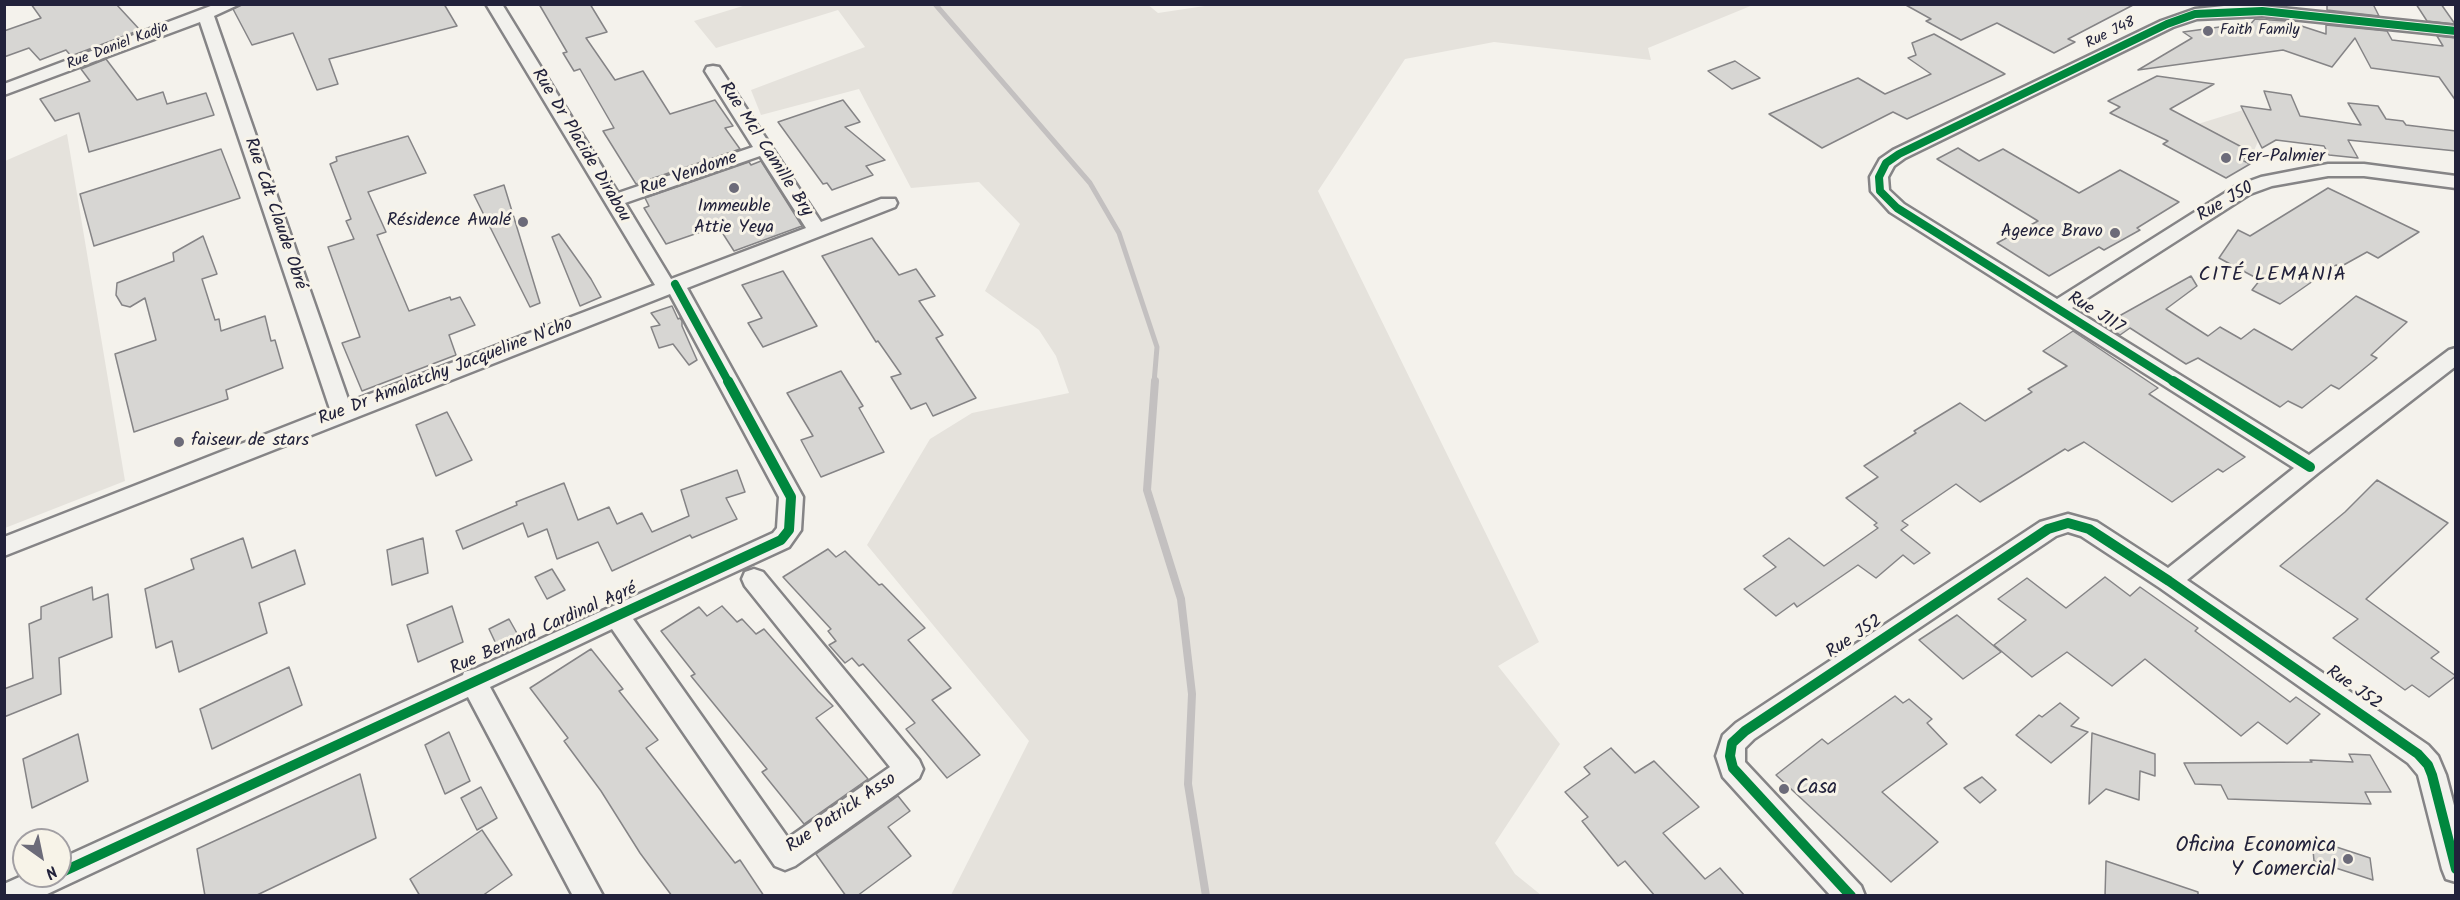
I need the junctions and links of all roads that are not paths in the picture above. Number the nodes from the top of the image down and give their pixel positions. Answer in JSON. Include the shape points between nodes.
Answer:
{"nodes":[{"id":1,"x":232,"y":4,"type":"edge"},
{"id":2,"x":494,"y":4,"type":"edge"},
{"id":3,"x":205,"y":14,"type":"junction"},
{"id":4,"x":2456,"y":31,"type":"edge"},
{"id":5,"x":713,"y":71,"type":"dead end"},
{"id":6,"x":4,"y":90,"type":"edge"},
{"id":7,"x":764,"y":149,"type":"junction"},
{"id":8,"x":1879,"y":177,"type":"joint"},
{"id":9,"x":2456,"y":182,"type":"edge"},
{"id":10,"x":613,"y":201,"type":"junction"},
{"id":11,"x":888,"y":203,"type":"dead end"},
{"id":12,"x":817,"y":230,"type":"junction"},
{"id":13,"x":670,"y":286,"type":"junction"},
{"id":14,"x":2056,"y":309,"type":"junction"},
{"id":15,"x":2456,"y":355,"type":"edge"},
{"id":16,"x":342,"y":413,"type":"junction"},
{"id":17,"x":2310,"y":467,"type":"junction"},
{"id":18,"x":4,"y":548,"type":"edge"},
{"id":19,"x":754,"y":579,"type":"dead end"},
{"id":20,"x":2169,"y":580,"type":"junction"},
{"id":21,"x":617,"y":616,"type":"junction"},
{"id":22,"x":473,"y":680,"type":"junction"},
{"id":23,"x":72,"y":867,"type":"edge"},
{"id":24,"x":2456,"y":869,"type":"edge"},
{"id":25,"x":28,"y":888,"type":"edge"},
{"id":26,"x":11,"y":896,"type":"edge"},
{"id":27,"x":589,"y":896,"type":"edge"},
{"id":28,"x":1851,"y":896,"type":"edge"}],
"edges":[{"from":1,"to":3,"type":"street","name":"Rue Daniel Kadja"},
{"from":2,"to":10,"type":"street","name":"Rue Dr Placide Dirabou"},
{"from":3,"to":6,"type":"street","name":"Rue Daniel Kadja"},
{"from":3,"to":16,"type":"street","name":"Rue Cdt Claude Obré"},
{"from":4,"to":8,"type":"street","name":"Rue J48","via":[[2262,11],[2195,14],[1899,154],[1886,164]]},
{"from":5,"to":7,"type":"street","name":"Rue Mcl Camille Bry"},
{"from":7,"to":10,"type":"street","name":"Rue Vendome"},
{"from":7,"to":12,"type":"street","name":"Rue Mcl Camille Bry"},
{"from":8,"to":14,"type":"street","name":"Rue J117","via":[[1880,191],[1897,208]]},
{"from":9,"to":14,"type":"street","name":"Rue J50","via":[[2364,170],[2328,170],[2268,181],[2243,190]]},
{"from":10,"to":13,"type":"street","name":"Rue Dr Placide Dirabou"},
{"from":11,"to":12,"type":"street","name":"Rue Dr Amalatchy Jacqueline N'cho"},
{"from":12,"to":13,"type":"street","name":"Rue Dr Amalatchy Jacqueline N'cho"},
{"from":13,"to":16,"type":"street","name":"Rue Dr Amalatchy Jacqueline N'cho"},
{"from":13,"to":21,"type":"street","name":"Rue Bernard Cardinal Agré","via":[[791,497],[790,524],[781,540]]},
{"from":14,"to":17,"type":"street","name":"Rue J117"},
{"from":15,"to":17,"type":"street"},
{"from":16,"to":18,"type":"street","name":"Rue Dr Amalatchy Jacqueline N'cho"},
{"from":17,"to":20,"type":"street"},
{"from":19,"to":21,"type":"street","name":"Rue Patrick Asso","via":[[909,769],[785,857]]},
{"from":20,"to":24,"type":"street","name":"Rue J52","via":[[2423,758],[2432,775]]},
{"from":20,"to":28,"type":"street","name":"Rue J52","via":[[2090,529],[2059,524],[1732,743],[1733,768]]},
{"from":21,"to":22,"type":"street","name":"Rue Bernard Cardinal Agré"},
{"from":22,"to":23,"type":"street","name":"Rue Bernard Cardinal Agré"},
{"from":22,"to":27,"type":"street"},
{"from":25,"to":26,"type":"street"}]}
